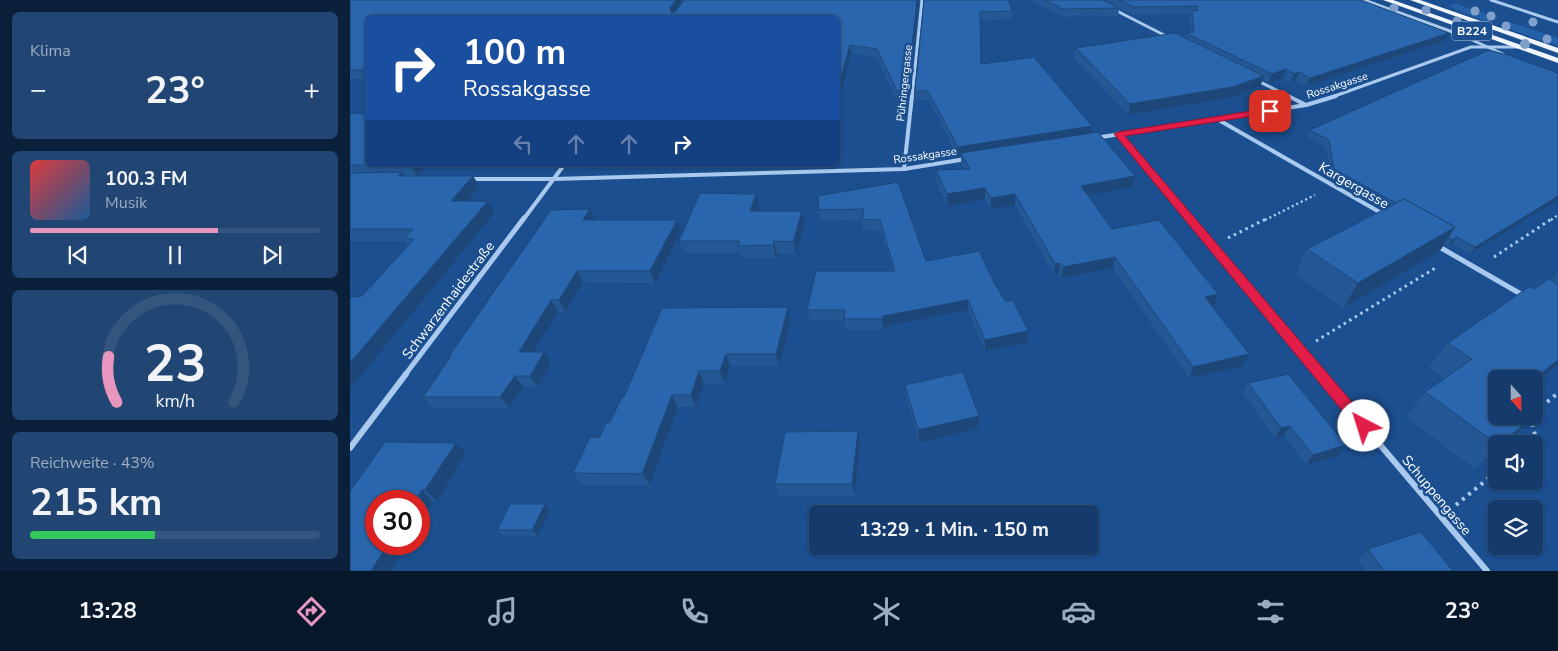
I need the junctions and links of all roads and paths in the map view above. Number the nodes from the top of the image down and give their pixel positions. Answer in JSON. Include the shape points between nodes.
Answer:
{"nodes":[{"id":1,"x":922,"y":0,"type":"edge"},
{"id":2,"x":1364,"y":0,"type":"edge"},
{"id":3,"x":1386,"y":0,"type":"edge"},
{"id":4,"x":1413,"y":0,"type":"edge"},
{"id":5,"x":1491,"y":0,"type":"edge"},
{"id":6,"x":1112,"y":9,"type":"edge"},
{"id":7,"x":1558,"y":22,"type":"edge"},
{"id":8,"x":1174,"y":40,"type":"edge"},
{"id":9,"x":1485,"y":46,"type":"junction"},
{"id":10,"x":1518,"y":47,"type":"junction"},
{"id":11,"x":1558,"y":51,"type":"edge"},
{"id":12,"x":1504,"y":55,"type":"edge"},
{"id":13,"x":1558,"y":61,"type":"edge"},
{"id":14,"x":1253,"y":79,"type":"edge"},
{"id":15,"x":1306,"y":105,"type":"junction"},
{"id":16,"x":1216,"y":119,"type":"junction"},
{"id":17,"x":1118,"y":134,"type":"junction"},
{"id":18,"x":1089,"y":139,"type":"edge"},
{"id":19,"x":972,"y":158,"type":"edge"},
{"id":20,"x":563,"y":167,"type":"edge"},
{"id":21,"x":904,"y":169,"type":"junction"},
{"id":22,"x":466,"y":179,"type":"edge"},
{"id":23,"x":554,"y":179,"type":"junction"},
{"id":24,"x":1334,"y":186,"type":"junction"},
{"id":25,"x":1558,"y":215,"type":"edge"},
{"id":26,"x":1384,"y":216,"type":"edge"},
{"id":27,"x":1431,"y":242,"type":"edge"},
{"id":28,"x":1211,"y":246,"type":"junction"},
{"id":29,"x":1454,"y":256,"type":"junction"},
{"id":30,"x":1477,"y":269,"type":"junction"},
{"id":31,"x":1534,"y":302,"type":"edge"},
{"id":32,"x":1300,"y":351,"type":"junction"},
{"id":33,"x":1558,"y":393,"type":"edge"},
{"id":34,"x":1543,"y":406,"type":"edge"},
{"id":35,"x":350,"y":448,"type":"edge"},
{"id":36,"x":1488,"y":479,"type":"edge"},
{"id":37,"x":1441,"y":517,"type":"junction"},
{"id":38,"x":1487,"y":571,"type":"edge"}],
"edges":[{"from":1,"to":21,"type":"street","name":"Pühringergasse"},
{"from":2,"to":9,"type":"street"},
{"from":3,"to":10,"type":"main road","number":"B224"},
{"from":4,"to":11,"type":"main road","number":"B224"},
{"from":5,"to":7,"type":"street"},
{"from":6,"to":8,"type":"street"},
{"from":9,"to":10,"type":"street","name":"Rossakgasse"},
{"from":9,"to":12,"type":"street"},
{"from":9,"to":15,"type":"street","name":"Rossakgasse","via":[[1471,47]]},
{"from":10,"to":13,"type":"main road","number":"B224"},
{"from":14,"to":15,"type":"street"},
{"from":15,"to":16,"type":"street","name":"Rossakgasse"},
{"from":16,"to":17,"type":"street","name":"Rossakgasse"},
{"from":16,"to":24,"type":"street","name":"Kargergasse"},
{"from":17,"to":18,"type":"street","name":"Rossakgasse"},
{"from":17,"to":28,"type":"street","name":"Schuppengasse"},
{"from":19,"to":21,"type":"street","name":"Rossakgasse"},
{"from":20,"to":23,"type":"street","name":"Schwarzenhaidestraße"},
{"from":21,"to":23,"type":"street","name":"Rossakgasse"},
{"from":22,"to":23,"type":"street","name":"Rossakgasse"},
{"from":23,"to":35,"type":"street","name":"Schwarzenhaidestraße"},
{"from":24,"to":26,"type":"street","name":"Kargergasse"},
{"from":24,"to":28,"type":"path"},
{"from":25,"to":30,"type":"path"},
{"from":27,"to":29,"type":"street"},
{"from":28,"to":32,"type":"street","name":"Schuppengasse"},
{"from":29,"to":30,"type":"street"},
{"from":29,"to":32,"type":"path"},
{"from":30,"to":31,"type":"street"},
{"from":32,"to":37,"type":"street","name":"Schuppengasse"},
{"from":33,"to":34,"type":"path"},
{"from":36,"to":37,"type":"path"},
{"from":37,"to":38,"type":"street","name":"Schuppengasse"}]}
